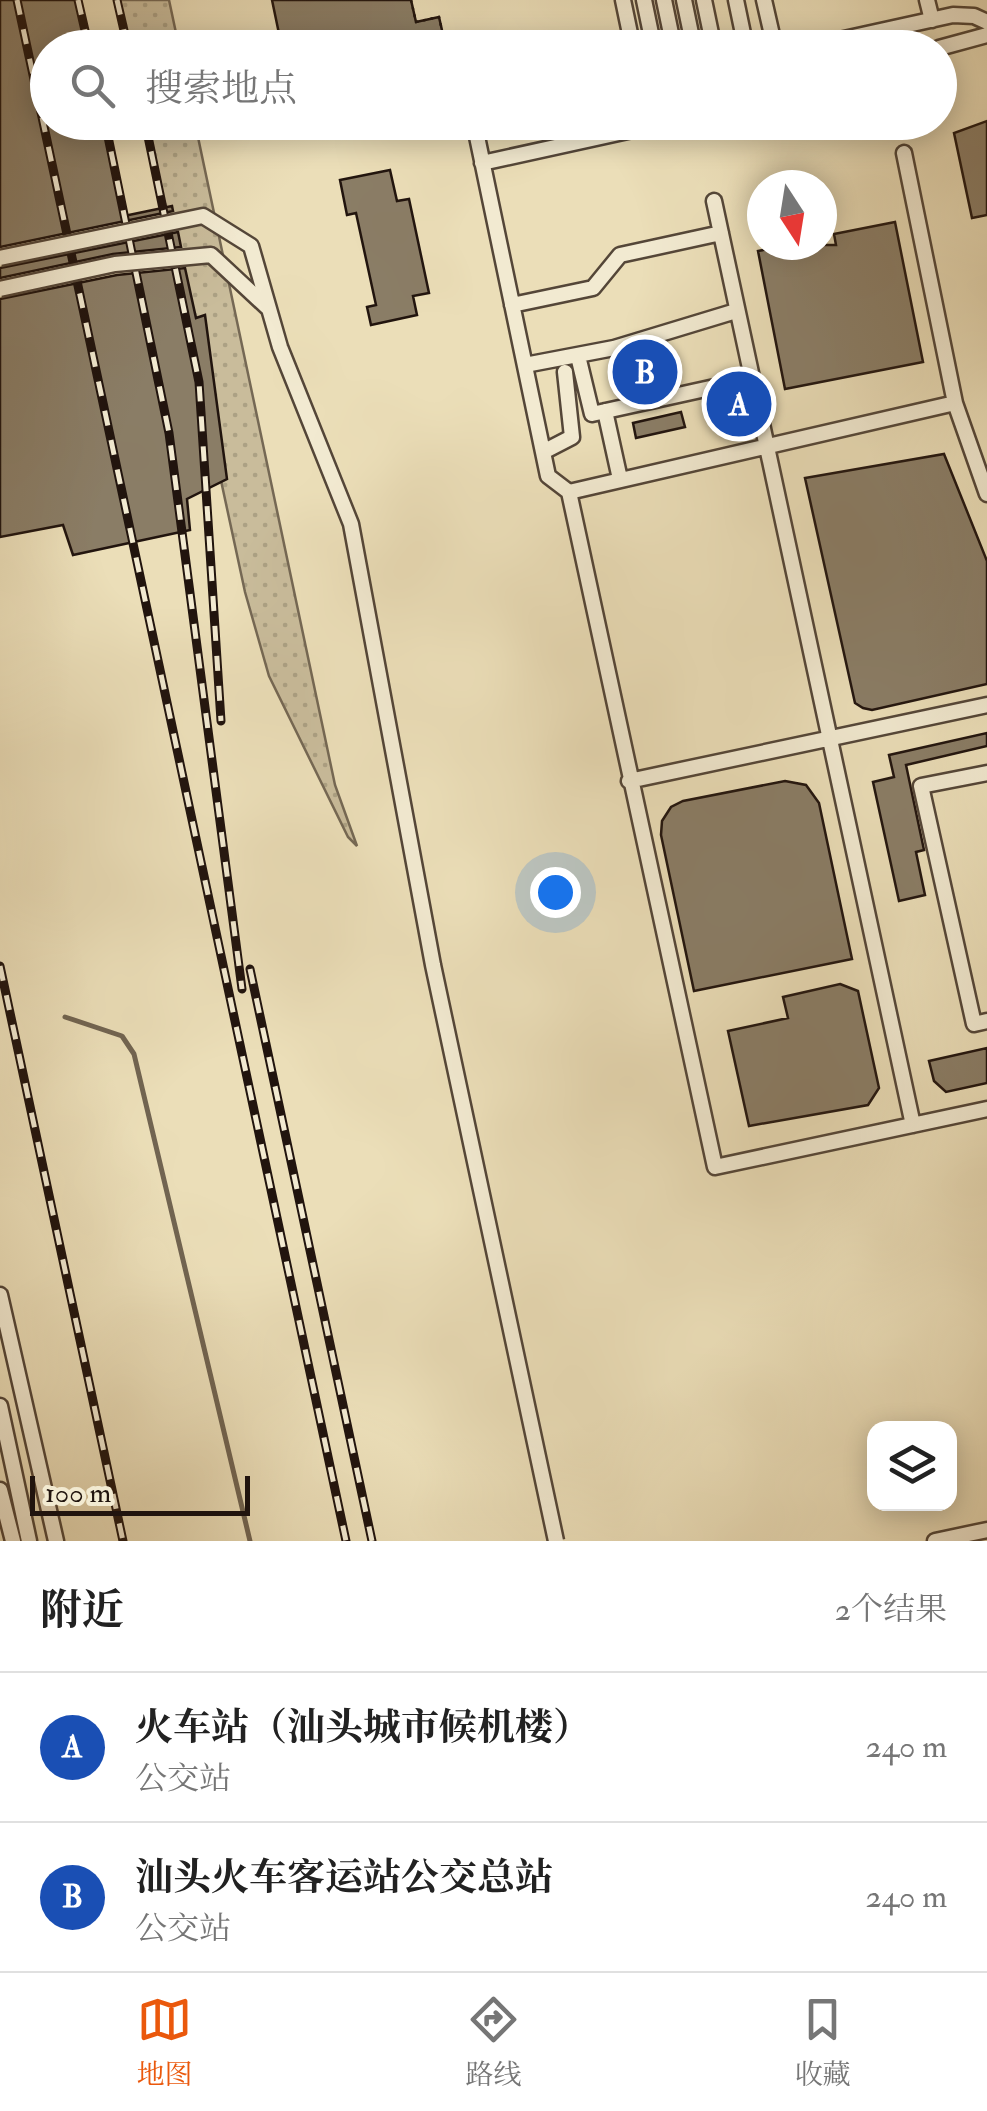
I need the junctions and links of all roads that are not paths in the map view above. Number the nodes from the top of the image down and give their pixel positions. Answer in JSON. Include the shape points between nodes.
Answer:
{"nodes":[{"id":1,"x":623,"y":0,"type":"edge"},
{"id":2,"x":644,"y":0,"type":"edge"},
{"id":3,"x":664,"y":0,"type":"edge"},
{"id":4,"x":684,"y":0,"type":"edge"},
{"id":5,"x":704,"y":0,"type":"edge"},
{"id":6,"x":736,"y":0,"type":"edge"},
{"id":7,"x":764,"y":0,"type":"edge"},
{"id":8,"x":928,"y":0,"type":"edge"},
{"id":9,"x":932,"y":20,"type":"junction"},
{"id":10,"x":987,"y":22,"type":"edge"},
{"id":11,"x":630,"y":30,"type":"edge"},
{"id":12,"x":650,"y":30,"type":"edge"},
{"id":13,"x":670,"y":30,"type":"edge"},
{"id":14,"x":690,"y":30,"type":"edge"},
{"id":15,"x":710,"y":30,"type":"edge"},
{"id":16,"x":742,"y":30,"type":"edge"},
{"id":17,"x":771,"y":30,"type":"edge"},
{"id":18,"x":886,"y":30,"type":"edge"},
{"id":19,"x":987,"y":35,"type":"edge"},
{"id":20,"x":957,"y":43,"type":"edge"},
{"id":21,"x":478,"y":140,"type":"edge"},
{"id":22,"x":587,"y":140,"type":"edge"},
{"id":23,"x":904,"y":153,"type":"dead end"},
{"id":24,"x":482,"y":163,"type":"junction"},
{"id":25,"x":714,"y":201,"type":"dead end"},
{"id":26,"x":721,"y":234,"type":"junction"},
{"id":27,"x":0,"y":258,"type":"edge"},
{"id":28,"x":0,"y":289,"type":"edge"},
{"id":29,"x":512,"y":305,"type":"junction"},
{"id":30,"x":269,"y":310,"type":"junction"},
{"id":31,"x":736,"y":311,"type":"junction"},
{"id":32,"x":578,"y":356,"type":"junction"},
{"id":33,"x":525,"y":366,"type":"junction"},
{"id":34,"x":565,"y":372,"type":"dead end"},
{"id":35,"x":751,"y":379,"type":"junction"},
{"id":36,"x":955,"y":403,"type":"junction"},
{"id":37,"x":605,"y":412,"type":"junction"},
{"id":38,"x":765,"y":444,"type":"junction"},
{"id":39,"x":543,"y":452,"type":"junction"},
{"id":40,"x":620,"y":479,"type":"junction"},
{"id":41,"x":568,"y":492,"type":"junction"},
{"id":42,"x":987,"y":494,"type":"edge"},
{"id":43,"x":987,"y":705,"type":"edge"},
{"id":44,"x":830,"y":741,"type":"junction"},
{"id":45,"x":987,"y":773,"type":"edge"},
{"id":46,"x":629,"y":780,"type":"junction"},
{"id":47,"x":987,"y":1021,"type":"edge"},
{"id":48,"x":987,"y":1110,"type":"edge"},
{"id":49,"x":913,"y":1125,"type":"junction"},
{"id":50,"x":0,"y":1295,"type":"edge"},
{"id":51,"x":0,"y":1406,"type":"edge"},
{"id":52,"x":0,"y":1490,"type":"edge"},
{"id":53,"x":987,"y":1530,"type":"edge"},
{"id":54,"x":13,"y":1541,"type":"edge"},
{"id":55,"x":29,"y":1541,"type":"edge"},
{"id":56,"x":56,"y":1541,"type":"edge"},
{"id":57,"x":556,"y":1541,"type":"edge"},
{"id":58,"x":934,"y":1541,"type":"edge"}],
"edges":[{"from":1,"to":11,"type":"street"},
{"from":2,"to":12,"type":"street"},
{"from":3,"to":13,"type":"street"},
{"from":4,"to":14,"type":"street"},
{"from":5,"to":15,"type":"street"},
{"from":6,"to":16,"type":"street"},
{"from":7,"to":17,"type":"street"},
{"from":8,"to":9,"type":"street"},
{"from":9,"to":10,"type":"street","via":[[974,16]]},
{"from":9,"to":18,"type":"street"},
{"from":19,"to":20,"type":"street"},
{"from":21,"to":24,"type":"street"},
{"from":22,"to":24,"type":"street"},
{"from":23,"to":36,"type":"street"},
{"from":24,"to":29,"type":"street"},
{"from":25,"to":26,"type":"street"},
{"from":26,"to":29,"type":"street","via":[[620,255],[592,288]]},
{"from":26,"to":31,"type":"street"},
{"from":27,"to":30,"type":"street","bridge":true,"via":[[203,216],[251,246]]},
{"from":28,"to":30,"type":"street","bridge":true,"via":[[115,264],[212,255]]},
{"from":29,"to":33,"type":"street"},
{"from":30,"to":57,"type":"street","bridge":true,"via":[[352,524],[410,854]]},
{"from":31,"to":32,"type":"street"},
{"from":31,"to":35,"type":"street"},
{"from":32,"to":33,"type":"street"},
{"from":32,"to":37,"type":"street","via":[[592,414]]},
{"from":33,"to":39,"type":"street"},
{"from":34,"to":39,"type":"street","via":[[572,437]]},
{"from":35,"to":37,"type":"street"},
{"from":35,"to":38,"type":"street"},
{"from":36,"to":38,"type":"street"},
{"from":36,"to":42,"type":"street"},
{"from":37,"to":40,"type":"street"},
{"from":38,"to":40,"type":"street"},
{"from":38,"to":44,"type":"street"},
{"from":39,"to":41,"type":"street","via":[[548,476]]},
{"from":40,"to":41,"type":"street"},
{"from":41,"to":46,"type":"street"},
{"from":43,"to":44,"type":"street"},
{"from":44,"to":46,"type":"street"},
{"from":44,"to":49,"type":"street"},
{"from":45,"to":47,"type":"street","via":[[922,786],[974,1024]]},
{"from":46,"to":49,"type":"street","via":[[715,1167]]},
{"from":48,"to":49,"type":"street"},
{"from":50,"to":56,"type":"street"},
{"from":51,"to":55,"type":"street"},
{"from":52,"to":54,"type":"street"},
{"from":53,"to":58,"type":"street"}]}
